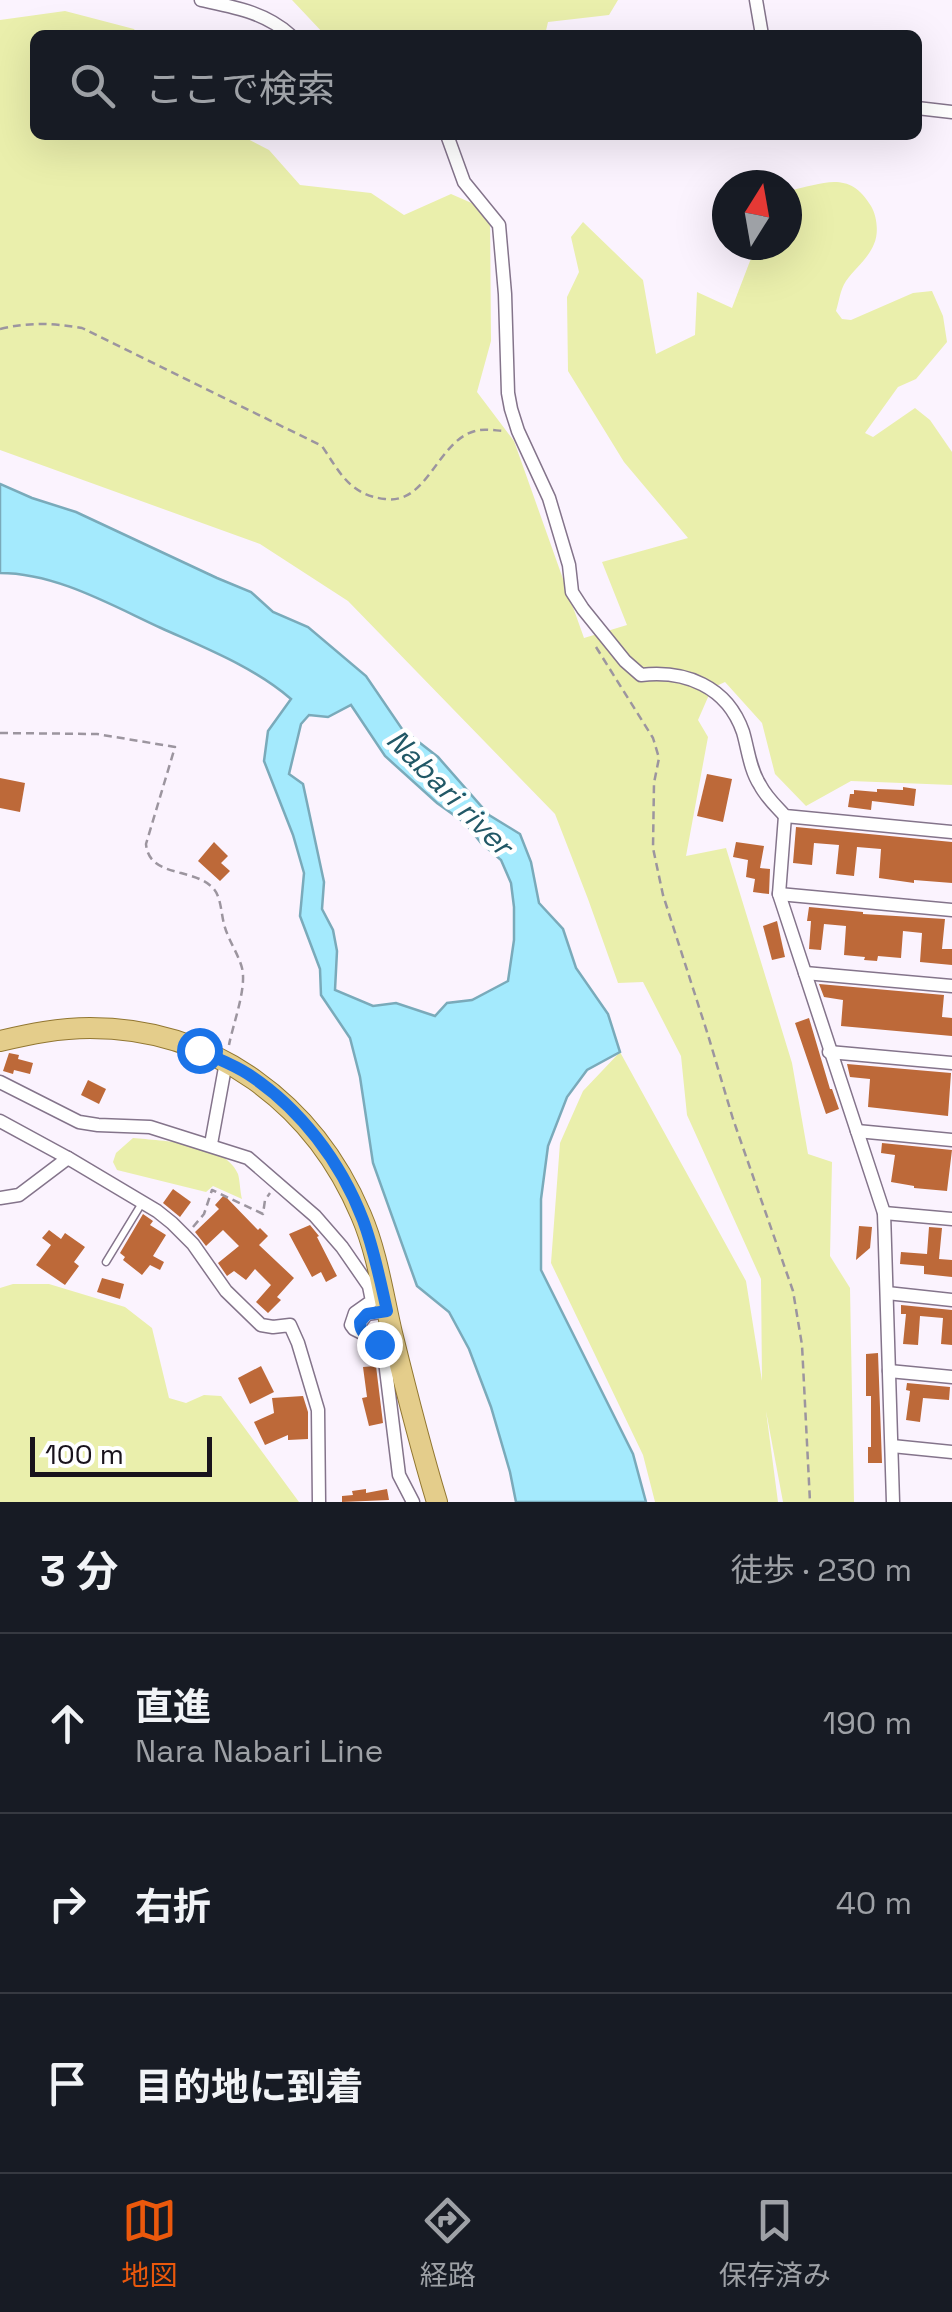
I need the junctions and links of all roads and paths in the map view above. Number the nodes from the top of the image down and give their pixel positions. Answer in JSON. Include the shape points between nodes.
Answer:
{"nodes":[{"id":1,"x":201,"y":0,"type":"edge"},
{"id":2,"x":756,"y":0,"type":"edge"},
{"id":3,"x":284,"y":30,"type":"edge"},
{"id":4,"x":761,"y":30,"type":"edge"},
{"id":5,"x":922,"y":109,"type":"edge"},
{"id":6,"x":952,"y":112,"type":"edge"},
{"id":7,"x":449,"y":140,"type":"edge"},
{"id":8,"x":0,"y":329,"type":"edge"},
{"id":9,"x":518,"y":431,"type":"junction"},
{"id":10,"x":590,"y":637,"type":"dead end"},
{"id":11,"x":0,"y":733,"type":"edge"},
{"id":12,"x":785,"y":816,"type":"junction"},
{"id":13,"x":952,"y":832,"type":"edge"},
{"id":14,"x":778,"y":894,"type":"junction"},
{"id":15,"x":952,"y":910,"type":"edge"},
{"id":16,"x":805,"y":973,"type":"junction"},
{"id":17,"x":952,"y":986,"type":"edge"},
{"id":18,"x":0,"y":1041,"type":"edge"},
{"id":19,"x":830,"y":1052,"type":"junction"},
{"id":20,"x":226,"y":1062,"type":"junction"},
{"id":21,"x":952,"y":1064,"type":"edge"},
{"id":22,"x":0,"y":1082,"type":"edge"},
{"id":23,"x":0,"y":1121,"type":"edge"},
{"id":24,"x":857,"y":1131,"type":"junction"},
{"id":25,"x":952,"y":1140,"type":"edge"},
{"id":26,"x":211,"y":1144,"type":"junction"},
{"id":27,"x":68,"y":1158,"type":"junction"},
{"id":28,"x":278,"y":1184,"type":"junction"},
{"id":29,"x":0,"y":1198,"type":"edge"},
{"id":30,"x":142,"y":1202,"type":"junction"},
{"id":31,"x":884,"y":1213,"type":"junction"},
{"id":32,"x":952,"y":1220,"type":"edge"},
{"id":33,"x":185,"y":1236,"type":"junction"},
{"id":34,"x":106,"y":1262,"type":"dead end"},
{"id":35,"x":887,"y":1293,"type":"junction"},
{"id":36,"x":952,"y":1300,"type":"edge"},
{"id":37,"x":387,"y":1311,"type":"junction"},
{"id":38,"x":362,"y":1333,"type":"junction"},
{"id":39,"x":889,"y":1371,"type":"junction"},
{"id":40,"x":952,"y":1376,"type":"edge"},
{"id":41,"x":892,"y":1446,"type":"junction"},
{"id":42,"x":952,"y":1452,"type":"edge"},
{"id":43,"x":319,"y":1502,"type":"edge"},
{"id":44,"x":413,"y":1502,"type":"edge"},
{"id":45,"x":438,"y":1502,"type":"edge"},
{"id":46,"x":810,"y":1502,"type":"edge"},
{"id":47,"x":893,"y":1502,"type":"edge"}],
"edges":[{"from":1,"to":3,"type":"street","via":[[250,10]]},
{"from":2,"to":4,"type":"street"},
{"from":5,"to":6,"type":"street"},
{"from":7,"to":9,"type":"street","via":[[464,182],[500,225],[508,393]]},
{"from":8,"to":9,"type":"path","via":[[25,323],[82,328],[322,446],[344,479],[378,498],[396,501],[415,490],[456,440],[476,430]]},
{"from":9,"to":12,"type":"street","via":[[548,498],[572,592],[583,609],[640,675],[684,676],[718,694],[740,725],[758,784]]},
{"from":10,"to":46,"type":"path","via":[[659,758],[652,848],[662,895],[793,1290]]},
{"from":11,"to":20,"type":"path","via":[[97,734],[175,747],[147,856],[212,886],[218,896],[243,971]]},
{"from":12,"to":13,"type":"street"},
{"from":12,"to":14,"type":"street"},
{"from":14,"to":15,"type":"street"},
{"from":14,"to":16,"type":"street"},
{"from":16,"to":17,"type":"street"},
{"from":16,"to":19,"type":"street"},
{"from":18,"to":20,"type":"main road","via":[[57,1029],[110,1028],[177,1042]]},
{"from":19,"to":21,"type":"street"},
{"from":19,"to":24,"type":"street"},
{"from":20,"to":26,"type":"street"},
{"from":20,"to":37,"type":"main road","via":[[288,1107],[329,1154],[362,1218]]},
{"from":22,"to":26,"type":"street","via":[[79,1122],[150,1127]]},
{"from":23,"to":27,"type":"street"},
{"from":24,"to":25,"type":"street"},
{"from":24,"to":31,"type":"street"},
{"from":26,"to":28,"type":"street","via":[[248,1158]]},
{"from":27,"to":29,"type":"street","via":[[19,1195]]},
{"from":27,"to":30,"type":"street"},
{"from":28,"to":33,"type":"path","via":[[262,1214],[212,1190],[202,1219]]},
{"from":28,"to":38,"type":"street","via":[[315,1216],[369,1286],[372,1301],[351,1325]]},
{"from":30,"to":33,"type":"street"},
{"from":30,"to":34,"type":"lane"},
{"from":31,"to":32,"type":"street"},
{"from":31,"to":35,"type":"street"},
{"from":33,"to":43,"type":"street","via":[[226,1292],[261,1325],[290,1325],[318,1410]]},
{"from":35,"to":36,"type":"street"},
{"from":35,"to":39,"type":"street"},
{"from":37,"to":38,"type":"street","via":[[363,1316]]},
{"from":37,"to":45,"type":"main road"},
{"from":38,"to":44,"type":"street","via":[[384,1353],[399,1475]]},
{"from":39,"to":40,"type":"street"},
{"from":39,"to":41,"type":"street"},
{"from":41,"to":42,"type":"street"},
{"from":41,"to":47,"type":"street"}]}
